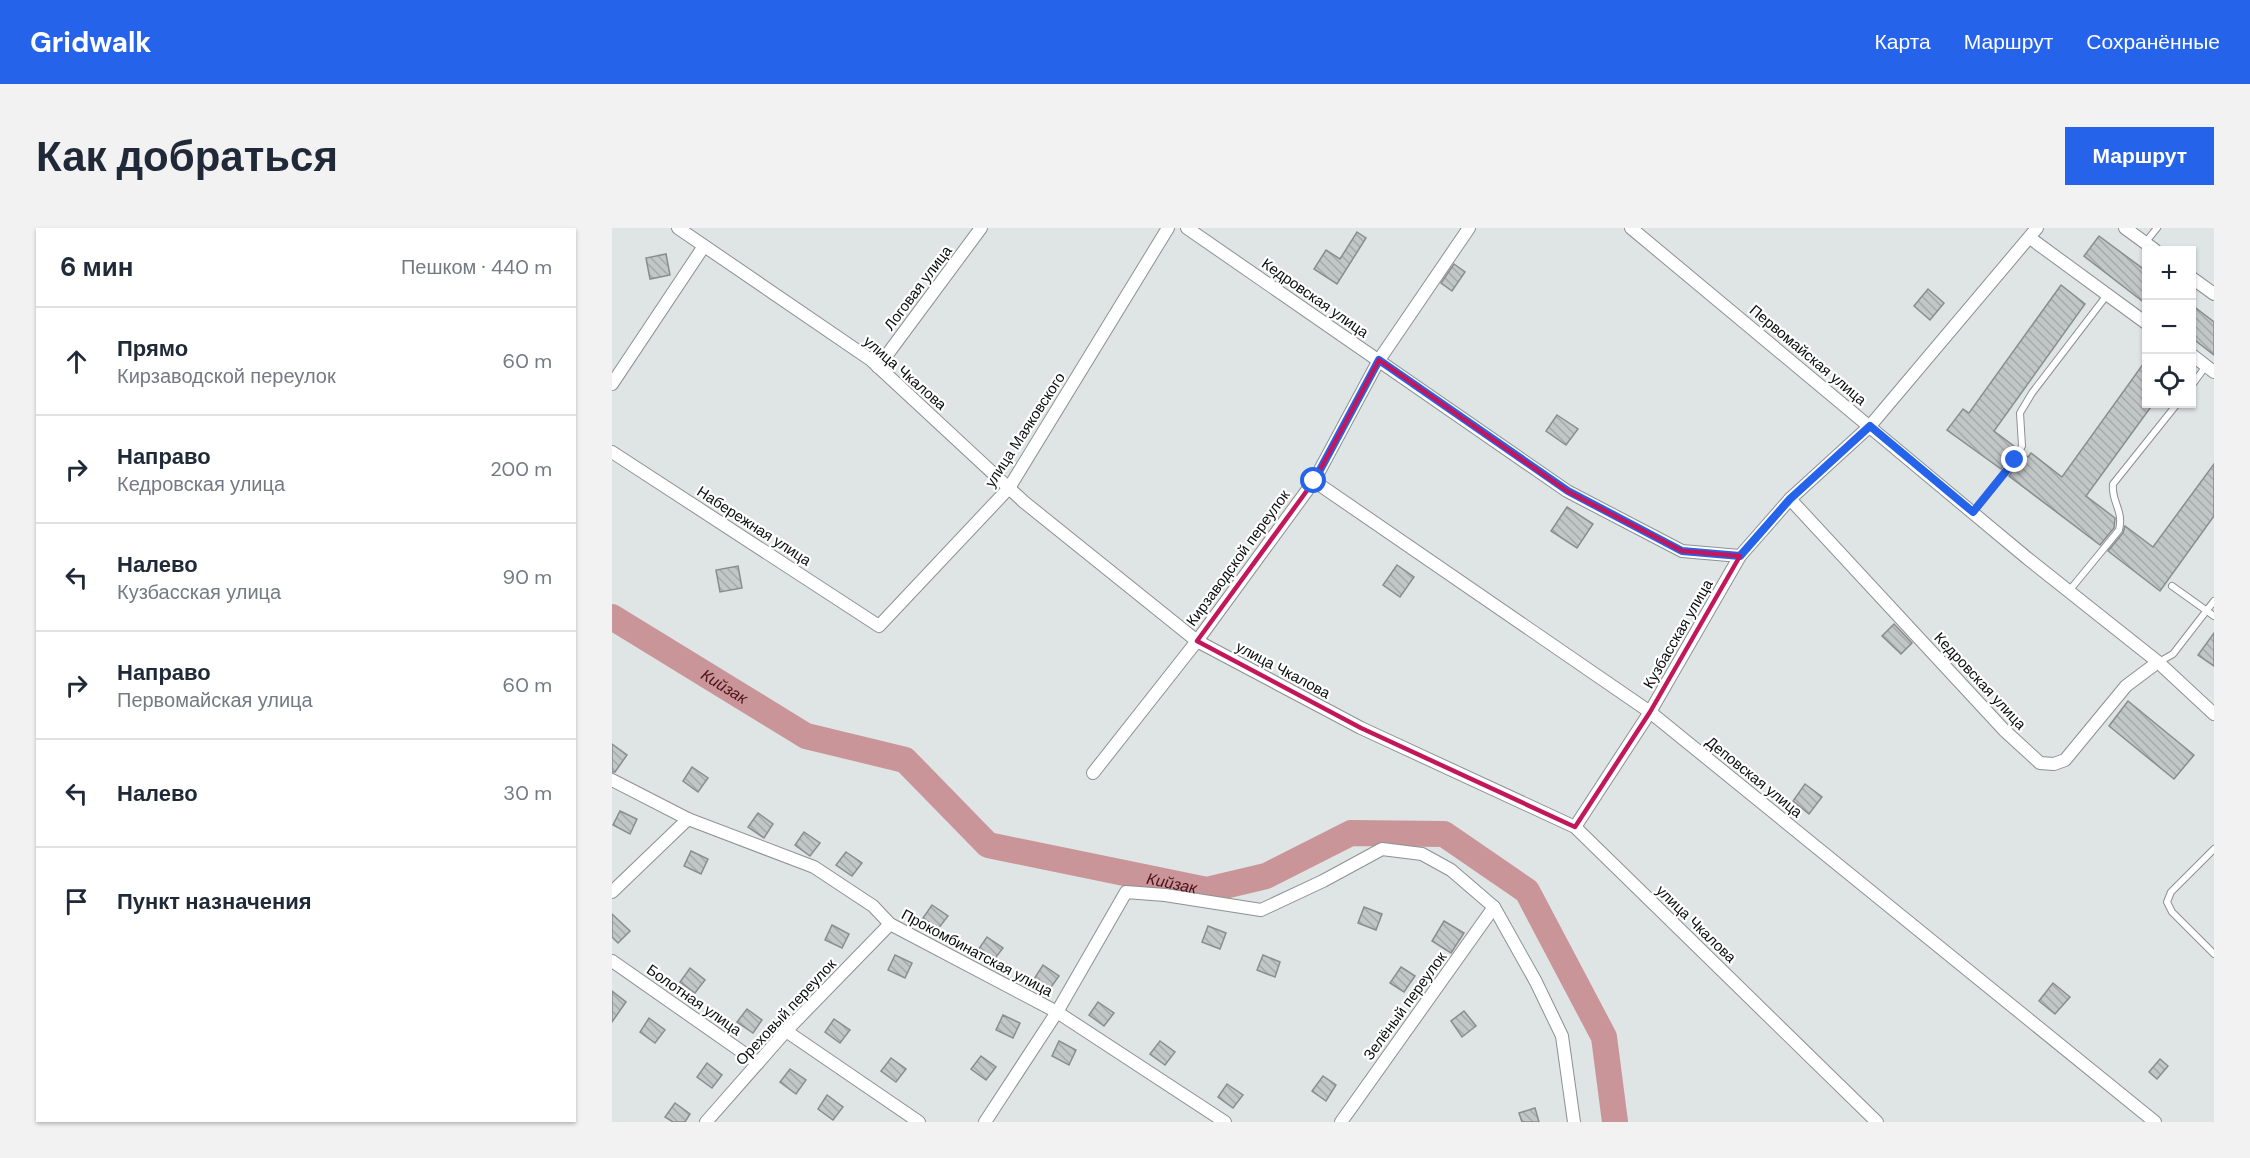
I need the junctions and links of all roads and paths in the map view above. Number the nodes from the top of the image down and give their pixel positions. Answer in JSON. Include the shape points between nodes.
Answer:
{"nodes":[{"id":1,"x":678,"y":228,"type":"edge"},
{"id":2,"x":981,"y":228,"type":"edge"},
{"id":3,"x":1168,"y":228,"type":"edge"},
{"id":4,"x":1187,"y":228,"type":"edge"},
{"id":5,"x":1469,"y":228,"type":"edge"},
{"id":6,"x":1631,"y":228,"type":"edge"},
{"id":7,"x":2125,"y":228,"type":"edge"},
{"id":8,"x":2157,"y":228,"type":"edge"},
{"id":9,"x":2033,"y":233,"type":"edge"},
{"id":10,"x":704,"y":246,"type":"junction"},
{"id":11,"x":2149,"y":246,"type":"edge"},
{"id":12,"x":2150,"y":246,"type":"edge"},
{"id":13,"x":2196,"y":281,"type":"edge"},
{"id":14,"x":2108,"y":294,"type":"junction"},
{"id":15,"x":2214,"y":294,"type":"edge"},
{"id":16,"x":2142,"y":319,"type":"edge"},
{"id":17,"x":2196,"y":358,"type":"edge"},
{"id":18,"x":1379,"y":360,"type":"junction"},
{"id":19,"x":878,"y":367,"type":"junction"},
{"id":20,"x":2210,"y":369,"type":"edge"},
{"id":21,"x":2196,"y":381,"type":"edge"},
{"id":22,"x":612,"y":384,"type":"edge"},
{"id":23,"x":2173,"y":408,"type":"edge"},
{"id":24,"x":1870,"y":426,"type":"junction"},
{"id":25,"x":612,"y":452,"type":"edge"},
{"id":26,"x":1314,"y":481,"type":"junction"},
{"id":27,"x":1009,"y":488,"type":"junction"},
{"id":28,"x":1790,"y":499,"type":"junction"},
{"id":29,"x":1973,"y":512,"type":"junction"},
{"id":30,"x":1740,"y":556,"type":"junction"},
{"id":31,"x":2172,"y":586,"type":"dead end"},
{"id":32,"x":2069,"y":591,"type":"junction"},
{"id":33,"x":2214,"y":601,"type":"edge"},
{"id":34,"x":2207,"y":611,"type":"junction"},
{"id":35,"x":2214,"y":616,"type":"edge"},
{"id":36,"x":879,"y":626,"type":"joint"},
{"id":37,"x":1197,"y":641,"type":"junction"},
{"id":38,"x":2158,"y":663,"type":"junction"},
{"id":39,"x":1650,"y":712,"type":"junction"},
{"id":40,"x":2214,"y":714,"type":"edge"},
{"id":41,"x":1093,"y":773,"type":"dead end"},
{"id":42,"x":612,"y":780,"type":"edge"},
{"id":43,"x":688,"y":819,"type":"junction"},
{"id":44,"x":1575,"y":827,"type":"junction"},
{"id":45,"x":2214,"y":849,"type":"edge"},
{"id":46,"x":612,"y":892,"type":"edge"},
{"id":47,"x":1494,"y":907,"type":"junction"},
{"id":48,"x":890,"y":924,"type":"junction"},
{"id":49,"x":2214,"y":954,"type":"edge"},
{"id":50,"x":612,"y":961,"type":"edge"},
{"id":51,"x":1057,"y":1012,"type":"junction"},
{"id":52,"x":786,"y":1031,"type":"junction"},
{"id":53,"x":758,"y":1063,"type":"junction"},
{"id":54,"x":706,"y":1122,"type":"edge"},
{"id":55,"x":918,"y":1122,"type":"edge"},
{"id":56,"x":985,"y":1122,"type":"edge"},
{"id":57,"x":1225,"y":1122,"type":"edge"},
{"id":58,"x":1341,"y":1122,"type":"edge"},
{"id":59,"x":1574,"y":1122,"type":"edge"},
{"id":60,"x":1877,"y":1122,"type":"edge"},
{"id":61,"x":2155,"y":1122,"type":"edge"}],
"edges":[{"from":1,"to":10,"type":"street","name":"улица Чкалова"},
{"from":2,"to":19,"type":"street","name":"Логовая улица"},
{"from":3,"to":27,"type":"street","name":"улица Маяковского"},
{"from":4,"to":18,"type":"street","name":"Кедровская улица"},
{"from":5,"to":18,"type":"street","name":"Кирзаводской переулок"},
{"from":6,"to":24,"type":"street","name":"Первомайская улица"},
{"from":7,"to":11,"type":"street"},
{"from":8,"to":12,"type":"lane"},
{"from":9,"to":14,"type":"street"},
{"from":9,"to":24,"type":"street","name":"Кузбасская улица"},
{"from":10,"to":19,"type":"street","name":"улица Чкалова"},
{"from":10,"to":22,"type":"street"},
{"from":13,"to":15,"type":"street"},
{"from":14,"to":16,"type":"street"},
{"from":14,"to":29,"type":"lane","via":[[2032,393],[2020,413],[2022,446]]},
{"from":17,"to":20,"type":"street"},
{"from":18,"to":26,"type":"street","name":"Кирзаводской переулок"},
{"from":18,"to":30,"type":"street","name":"Кедровская улица","via":[[1568,491],[1682,551]]},
{"from":19,"to":27,"type":"street","name":"улица Чкалова"},
{"from":20,"to":21,"type":"lane"},
{"from":23,"to":32,"type":"lane","via":[[2113,484],[2112,494],[2122,518],[2119,530]]},
{"from":24,"to":28,"type":"street","name":"Кузбасская улица"},
{"from":24,"to":29,"type":"street","name":"Первомайская улица"},
{"from":25,"to":36,"type":"street","name":"Набережная улица"},
{"from":26,"to":37,"type":"street","name":"Кирзаводской переулок"},
{"from":26,"to":39,"type":"street","name":"Деповская улица"},
{"from":27,"to":36,"type":"street","name":"улица Маяковского"},
{"from":27,"to":37,"type":"street","name":"улица Чкалова"},
{"from":28,"to":30,"type":"street","name":"Кузбасская улица"},
{"from":28,"to":38,"type":"street","name":"Кедровская улица","via":[[2004,730],[2040,763],[2065,760],[2127,686]]},
{"from":29,"to":32,"type":"street","name":"Первомайская улица"},
{"from":30,"to":39,"type":"street","name":"Кузбасская улица"},
{"from":31,"to":34,"type":"lane"},
{"from":32,"to":38,"type":"street","name":"Первомайская улица"},
{"from":33,"to":34,"type":"lane"},
{"from":34,"to":35,"type":"lane"},
{"from":34,"to":38,"type":"lane","via":[[2173,654]]},
{"from":37,"to":41,"type":"street","name":"Кирзаводской переулок"},
{"from":37,"to":44,"type":"street","name":"улица Чкалова","via":[[1361,728]]},
{"from":38,"to":40,"type":"street","name":"Первомайская улица"},
{"from":39,"to":44,"type":"street","name":"Кузбасская улица"},
{"from":39,"to":61,"type":"street","name":"Деповская улица"},
{"from":42,"to":43,"type":"street","name":"Прокомбинатская улица"},
{"from":43,"to":46,"type":"street"},
{"from":43,"to":48,"type":"street","name":"Прокомбинатская улица","via":[[814,867],[873,906]]},
{"from":44,"to":60,"type":"street","name":"улица Чкалова"},
{"from":45,"to":49,"type":"lane","via":[[2171,892],[2167,902]]},
{"from":47,"to":51,"type":"street","via":[[1451,870],[1422,854],[1382,849],[1261,910],[1126,892]]},
{"from":47,"to":58,"type":"street","name":"Зелёный переулок"},
{"from":47,"to":59,"type":"street","via":[[1562,1036]]},
{"from":48,"to":51,"type":"street","name":"Прокомбинатская улица"},
{"from":48,"to":52,"type":"street","name":"Ореховый переулок"},
{"from":50,"to":53,"type":"street","name":"Болотная улица"},
{"from":51,"to":56,"type":"street"},
{"from":51,"to":57,"type":"street","name":"Прокомбинатская улица"},
{"from":52,"to":53,"type":"street","name":"Ореховый переулок"},
{"from":52,"to":55,"type":"street"},
{"from":53,"to":54,"type":"street","name":"Ореховый переулок"}]}
